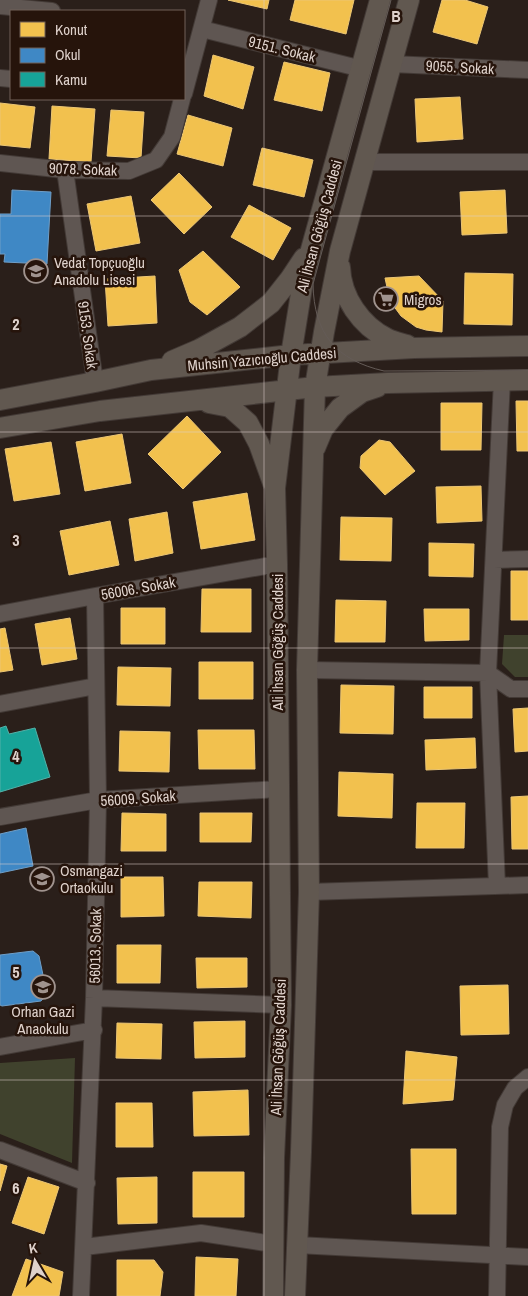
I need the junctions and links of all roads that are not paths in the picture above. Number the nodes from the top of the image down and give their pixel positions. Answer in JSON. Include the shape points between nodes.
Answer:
{"nodes":[{"id":1,"x":209,"y":0,"type":"edge"},
{"id":2,"x":380,"y":0,"type":"edge"},
{"id":3,"x":409,"y":0,"type":"edge"},
{"id":4,"x":0,"y":6,"type":"edge"},
{"id":5,"x":42,"y":10,"type":"edge"},
{"id":6,"x":195,"y":38,"type":"edge"},
{"id":7,"x":391,"y":64,"type":"junction"},
{"id":8,"x":362,"y":69,"type":"junction"},
{"id":9,"x":528,"y":70,"type":"edge"},
{"id":10,"x":185,"y":89,"type":"edge"},
{"id":11,"x":182,"y":100,"type":"edge"},
{"id":12,"x":364,"y":162,"type":"junction"},
{"id":13,"x":528,"y":162,"type":"edge"},
{"id":14,"x":0,"y":163,"type":"edge"},
{"id":15,"x":65,"y":170,"type":"junction"},
{"id":16,"x":312,"y":246,"type":"junction"},
{"id":17,"x":340,"y":251,"type":"junction"},
{"id":18,"x":528,"y":346,"type":"edge"},
{"id":19,"x":414,"y":348,"type":"junction"},
{"id":20,"x":320,"y":353,"type":"junction"},
{"id":21,"x":291,"y":355,"type":"junction"},
{"id":22,"x":151,"y":370,"type":"junction"},
{"id":23,"x":502,"y":380,"type":"junction"},
{"id":24,"x":528,"y":380,"type":"edge"},
{"id":25,"x":95,"y":382,"type":"junction"},
{"id":26,"x":388,"y":383,"type":"junction"},
{"id":27,"x":315,"y":387,"type":"junction"},
{"id":28,"x":287,"y":390,"type":"junction"},
{"id":29,"x":0,"y":400,"type":"edge"},
{"id":30,"x":197,"y":400,"type":"junction"},
{"id":31,"x":0,"y":428,"type":"edge"},
{"id":32,"x":312,"y":455,"type":"junction"},
{"id":33,"x":275,"y":488,"type":"junction"},
{"id":34,"x":494,"y":560,"type":"junction"},
{"id":35,"x":528,"y":560,"type":"edge"},
{"id":36,"x":277,"y":564,"type":"junction"},
{"id":37,"x":95,"y":596,"type":"junction"},
{"id":38,"x":0,"y":614,"type":"edge"},
{"id":39,"x":307,"y":670,"type":"junction"},
{"id":40,"x":488,"y":673,"type":"junction"},
{"id":41,"x":96,"y":686,"type":"junction"},
{"id":42,"x":528,"y":689,"type":"edge"},
{"id":43,"x":0,"y":704,"type":"edge"},
{"id":44,"x":278,"y":789,"type":"junction"},
{"id":45,"x":98,"y":800,"type":"junction"},
{"id":46,"x":0,"y":817,"type":"edge"},
{"id":47,"x":528,"y":885,"type":"edge"},
{"id":48,"x":497,"y":886,"type":"junction"},
{"id":49,"x":309,"y":892,"type":"junction"},
{"id":50,"x":94,"y":998,"type":"junction"},
{"id":51,"x":280,"y":1005,"type":"junction"},
{"id":52,"x":94,"y":1030,"type":"junction"},
{"id":53,"x":0,"y":1048,"type":"edge"},
{"id":54,"x":528,"y":1078,"type":"edge"},
{"id":55,"x":0,"y":1150,"type":"edge"},
{"id":56,"x":87,"y":1183,"type":"junction"},
{"id":57,"x":273,"y":1244,"type":"junction"},
{"id":58,"x":297,"y":1245,"type":"junction"},
{"id":59,"x":84,"y":1247,"type":"junction"},
{"id":60,"x":498,"y":1256,"type":"junction"},
{"id":61,"x":528,"y":1257,"type":"edge"},
{"id":62,"x":82,"y":1296,"type":"edge"},
{"id":63,"x":273,"y":1296,"type":"edge"},
{"id":64,"x":295,"y":1296,"type":"edge"},
{"id":65,"x":497,"y":1296,"type":"edge"}],
"edges":[{"from":1,"to":6,"type":"street"},
{"from":2,"to":8,"type":"main road","name":"Ali İhsan Göğüş Caddesi"},
{"from":3,"to":7,"type":"main road","name":"Ali İhsan Göğüş Caddesi"},
{"from":4,"to":5,"type":"street"},
{"from":6,"to":8,"type":"street","name":"9151. Sokak"},
{"from":6,"to":10,"type":"street"},
{"from":7,"to":9,"type":"street","name":"9055. Sokak"},
{"from":7,"to":12,"type":"main road","name":"Ali İhsan Göğüş Caddesi"},
{"from":8,"to":16,"type":"main road","name":"Ali İhsan Göğüş Caddesi"},
{"from":11,"to":15,"type":"street","name":"9078. Sokak","via":[[172,137],[156,160],[130,171]]},
{"from":12,"to":13,"type":"street"},
{"from":12,"to":17,"type":"main road","name":"Ali İhsan Göğüş Caddesi"},
{"from":14,"to":15,"type":"street","name":"9078. Sokak"},
{"from":15,"to":25,"type":"street","name":"9153. Sokak"},
{"from":16,"to":21,"type":"main road","name":"Ali İhsan Göğüş Caddesi"},
{"from":16,"to":22,"type":"main road","via":[[271,303],[240,327]]},
{"from":17,"to":19,"type":"main road","via":[[340,278],[350,303],[366,324],[388,339]]},
{"from":17,"to":20,"type":"main road","name":"Ali İhsan Göğüş Caddesi"},
{"from":18,"to":19,"type":"main road","name":"Muhsin Yazıcıoğlu Caddesi"},
{"from":19,"to":20,"type":"main road","name":"Muhsin Yazıcıoğlu Caddesi"},
{"from":20,"to":21,"type":"main road","name":"Muhsin Yazıcıoğlu Caddesi"},
{"from":20,"to":27,"type":"main road","name":"Ali İhsan Göğüş Caddesi"},
{"from":21,"to":22,"type":"main road","name":"Muhsin Yazıcıoğlu Caddesi"},
{"from":21,"to":28,"type":"main road","name":"Ali İhsan Göğüş Caddesi"},
{"from":22,"to":25,"type":"main road","name":"Muhsin Yazıcıoğlu Caddesi"},
{"from":23,"to":24,"type":"main road"},
{"from":23,"to":26,"type":"main road"},
{"from":23,"to":34,"type":"street"},
{"from":25,"to":29,"type":"main road","name":"Muhsin Yazıcıoğlu Caddesi"},
{"from":26,"to":27,"type":"main road"},
{"from":26,"to":32,"type":"main road","via":[[362,392],[340,408],[323,429]]},
{"from":27,"to":28,"type":"main road"},
{"from":27,"to":32,"type":"main road","name":"Ali İhsan Göğüş Caddesi"},
{"from":28,"to":30,"type":"main road"},
{"from":28,"to":33,"type":"main road","name":"Ali İhsan Göğüş Caddesi"},
{"from":30,"to":31,"type":"main road","via":[[100,411]]},
{"from":30,"to":33,"type":"main road","via":[[230,407],[248,423]]},
{"from":32,"to":39,"type":"main road","name":"Ali İhsan Göğüş Caddesi"},
{"from":33,"to":36,"type":"main road","name":"Ali İhsan Göğüş Caddesi"},
{"from":34,"to":35,"type":"street"},
{"from":34,"to":40,"type":"street"},
{"from":36,"to":37,"type":"street","name":"56006. Sokak"},
{"from":36,"to":44,"type":"main road","name":"Ali İhsan Göğüş Caddesi"},
{"from":37,"to":38,"type":"street","name":"56006. Sokak"},
{"from":37,"to":41,"type":"street","name":"56013. Sokak"},
{"from":39,"to":40,"type":"street"},
{"from":39,"to":49,"type":"main road","name":"Ali İhsan Göğüş Caddesi"},
{"from":40,"to":42,"type":"street","via":[[512,689]]},
{"from":40,"to":48,"type":"street"},
{"from":41,"to":43,"type":"street"},
{"from":41,"to":45,"type":"street","name":"56013. Sokak"},
{"from":44,"to":45,"type":"street","name":"56009. Sokak"},
{"from":44,"to":51,"type":"main road","name":"Ali İhsan Göğüş Caddesi"},
{"from":45,"to":46,"type":"street","name":"56009. Sokak"},
{"from":45,"to":50,"type":"street","name":"56013. Sokak"},
{"from":47,"to":48,"type":"street"},
{"from":48,"to":49,"type":"street"},
{"from":49,"to":58,"type":"main road","name":"Ali İhsan Göğüş Caddesi"},
{"from":50,"to":51,"type":"street"},
{"from":50,"to":52,"type":"street","name":"56013. Sokak"},
{"from":51,"to":57,"type":"main road","name":"Ali İhsan Göğüş Caddesi"},
{"from":52,"to":53,"type":"street"},
{"from":52,"to":56,"type":"street","name":"56013. Sokak"},
{"from":54,"to":60,"type":"street","via":[[515,1088],[505,1106],[500,1126]]},
{"from":55,"to":56,"type":"street"},
{"from":56,"to":59,"type":"street","name":"56013. Sokak"},
{"from":57,"to":59,"type":"street","via":[[201,1233]]},
{"from":57,"to":63,"type":"main road","name":"Ali İhsan Göğüş Caddesi"},
{"from":58,"to":60,"type":"street"},
{"from":58,"to":64,"type":"main road","name":"Ali İhsan Göğüş Caddesi"},
{"from":59,"to":62,"type":"street","name":"56013. Sokak"},
{"from":60,"to":61,"type":"street"},
{"from":60,"to":65,"type":"street"}]}
